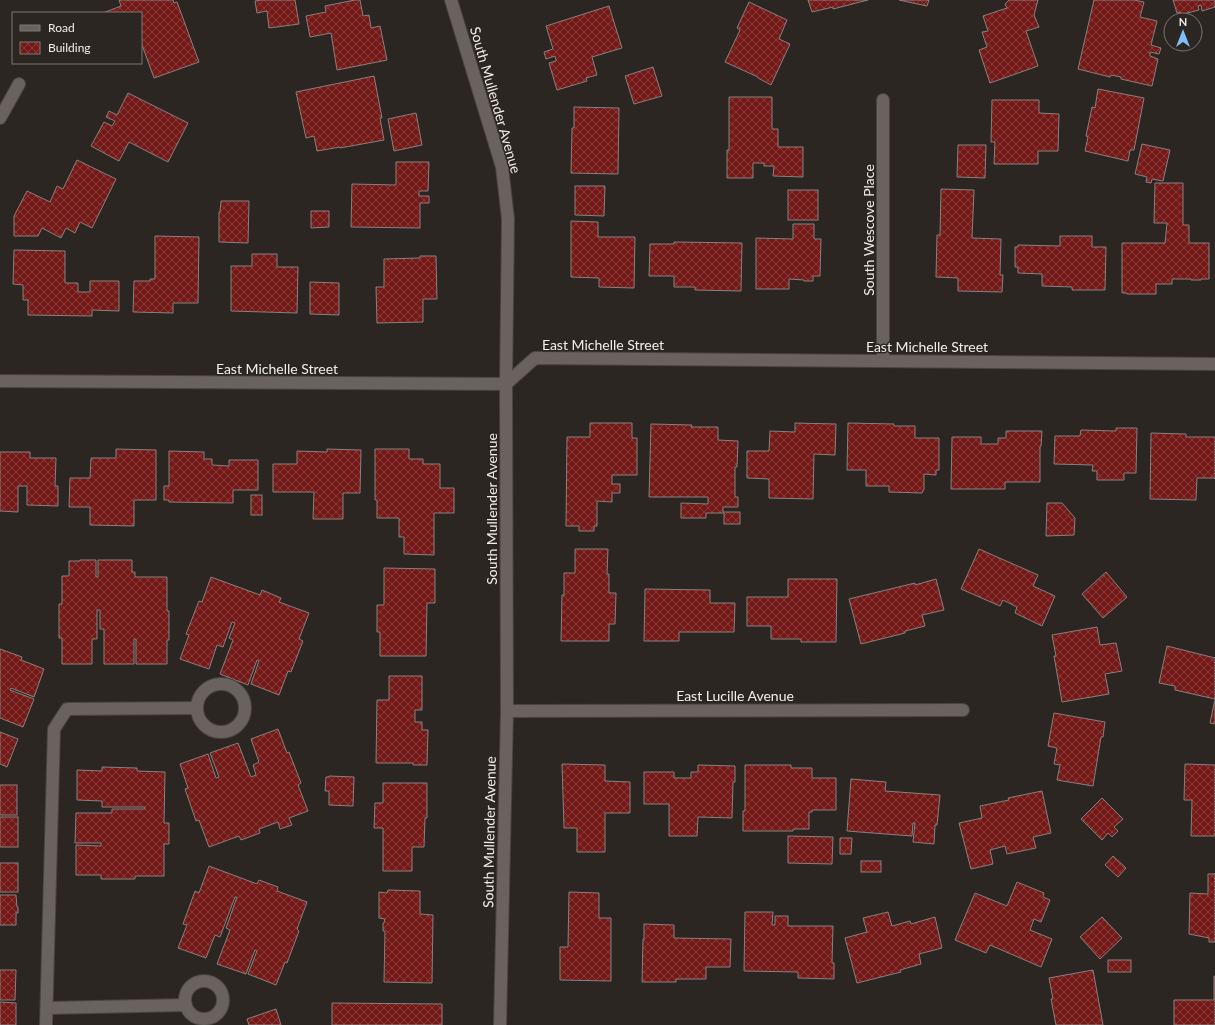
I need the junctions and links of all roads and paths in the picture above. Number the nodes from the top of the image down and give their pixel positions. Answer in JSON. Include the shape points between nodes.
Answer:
{"nodes":[{"id":1,"x":451,"y":0,"type":"edge"},
{"id":2,"x":19,"y":84,"type":"dead end"},
{"id":3,"x":883,"y":100,"type":"dead end"},
{"id":4,"x":0,"y":118,"type":"edge"},
{"id":5,"x":883,"y":361,"type":"junction"},
{"id":6,"x":1215,"y":364,"type":"edge"},
{"id":7,"x":0,"y":382,"type":"edge"},
{"id":8,"x":506,"y":384,"type":"junction"},
{"id":9,"x":197,"y":708,"type":"dead end"},
{"id":10,"x":962,"y":710,"type":"dead end"},
{"id":11,"x":506,"y":711,"type":"junction"},
{"id":12,"x":186,"y":1005,"type":"dead end"},
{"id":13,"x":47,"y":1008,"type":"junction"},
{"id":14,"x":46,"y":1025,"type":"edge"},
{"id":15,"x":500,"y":1025,"type":"edge"}],
"edges":[{"from":1,"to":8,"type":"street","name":"South Mullender Avenue","via":[[502,166],[508,219]]},
{"from":2,"to":4,"type":"street"},
{"from":3,"to":5,"type":"street","name":"South Wescove Place"},
{"from":5,"to":6,"type":"street","name":"East Michelle Street"},
{"from":5,"to":8,"type":"street","name":"East Michelle Street","via":[[536,358]]},
{"from":7,"to":8,"type":"street","name":"East Michelle Street"},
{"from":8,"to":11,"type":"street","name":"South Mullender Avenue"},
{"from":9,"to":13,"type":"street","via":[[67,709],[54,730]]},
{"from":10,"to":11,"type":"street","name":"East Lucille Avenue"},
{"from":11,"to":15,"type":"street","name":"South Mullender Avenue"},
{"from":12,"to":13,"type":"street"},
{"from":13,"to":14,"type":"street"}]}
